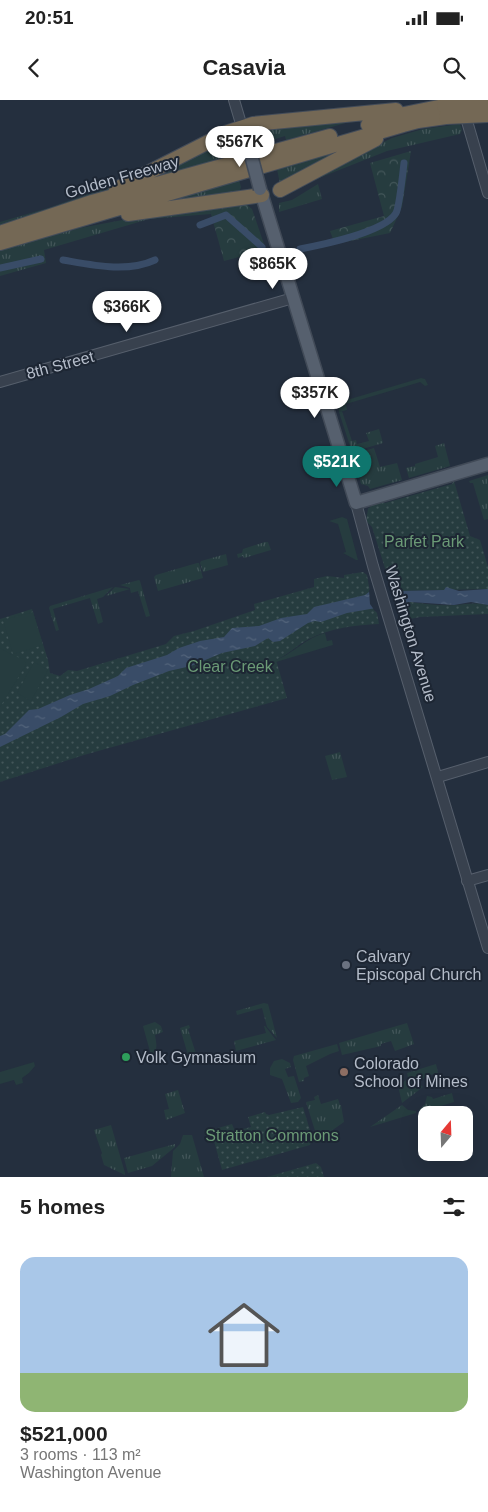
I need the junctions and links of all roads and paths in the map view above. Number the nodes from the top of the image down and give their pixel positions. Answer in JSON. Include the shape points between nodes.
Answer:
{"nodes":[{"id":1,"x":234,"y":100,"type":"edge"},
{"id":2,"x":462,"y":100,"type":"edge"},
{"id":3,"x":488,"y":105,"type":"edge"},
{"id":4,"x":445,"y":111,"type":"junction"},
{"id":5,"x":488,"y":115,"type":"edge"},
{"id":6,"x":403,"y":125,"type":"junction"},
{"id":7,"x":244,"y":133,"type":"junction"},
{"id":8,"x":280,"y":190,"type":"joint"},
{"id":9,"x":261,"y":192,"type":"junction"},
{"id":10,"x":488,"y":194,"type":"edge"},
{"id":11,"x":92,"y":202,"type":"junction"},
{"id":12,"x":85,"y":219,"type":"junction"},
{"id":13,"x":0,"y":233,"type":"edge"},
{"id":14,"x":0,"y":243,"type":"edge"},
{"id":15,"x":293,"y":298,"type":"junction"},
{"id":16,"x":0,"y":382,"type":"edge"},
{"id":17,"x":488,"y":464,"type":"edge"},
{"id":18,"x":356,"y":503,"type":"junction"},
{"id":19,"x":488,"y":762,"type":"edge"},
{"id":20,"x":438,"y":777,"type":"junction"},
{"id":21,"x":488,"y":875,"type":"edge"},
{"id":22,"x":467,"y":881,"type":"junction"},
{"id":23,"x":488,"y":948,"type":"edge"}],
"edges":[{"from":1,"to":7,"type":"street","name":"Washington Avenue"},
{"from":2,"to":10,"type":"street"},
{"from":3,"to":4,"type":"highway","name":"Golden Freeway","bridge":true},
{"from":4,"to":5,"type":"highway","name":"Golden Freeway","bridge":true},
{"from":4,"to":6,"type":"highway","name":"Golden Freeway"},
{"from":4,"to":7,"type":"highway","via":[[286,120],[253,124]]},
{"from":4,"to":11,"type":"highway","name":"Golden Freeway","via":[[404,114]]},
{"from":6,"to":8,"type":"highway"},
{"from":6,"to":12,"type":"highway","name":"Golden Freeway"},
{"from":7,"to":9,"type":"main road","name":"Washington Avenue","bridge":true},
{"from":7,"to":11,"type":"highway","via":[[228,132]]},
{"from":8,"to":9,"type":"main road"},
{"from":9,"to":12,"type":"highway"},
{"from":9,"to":15,"type":"main road","name":"Washington Avenue"},
{"from":11,"to":13,"type":"highway","name":"Golden Freeway"},
{"from":12,"to":14,"type":"highway","name":"Golden Freeway"},
{"from":15,"to":16,"type":"street","name":"8th Street"},
{"from":15,"to":18,"type":"main road","name":"Washington Avenue"},
{"from":17,"to":18,"type":"main road"},
{"from":18,"to":20,"type":"street","name":"Washington Avenue"},
{"from":19,"to":20,"type":"street"},
{"from":20,"to":22,"type":"street","name":"Washington Avenue"},
{"from":21,"to":22,"type":"street"},
{"from":22,"to":23,"type":"street","name":"Washington Avenue"}]}
